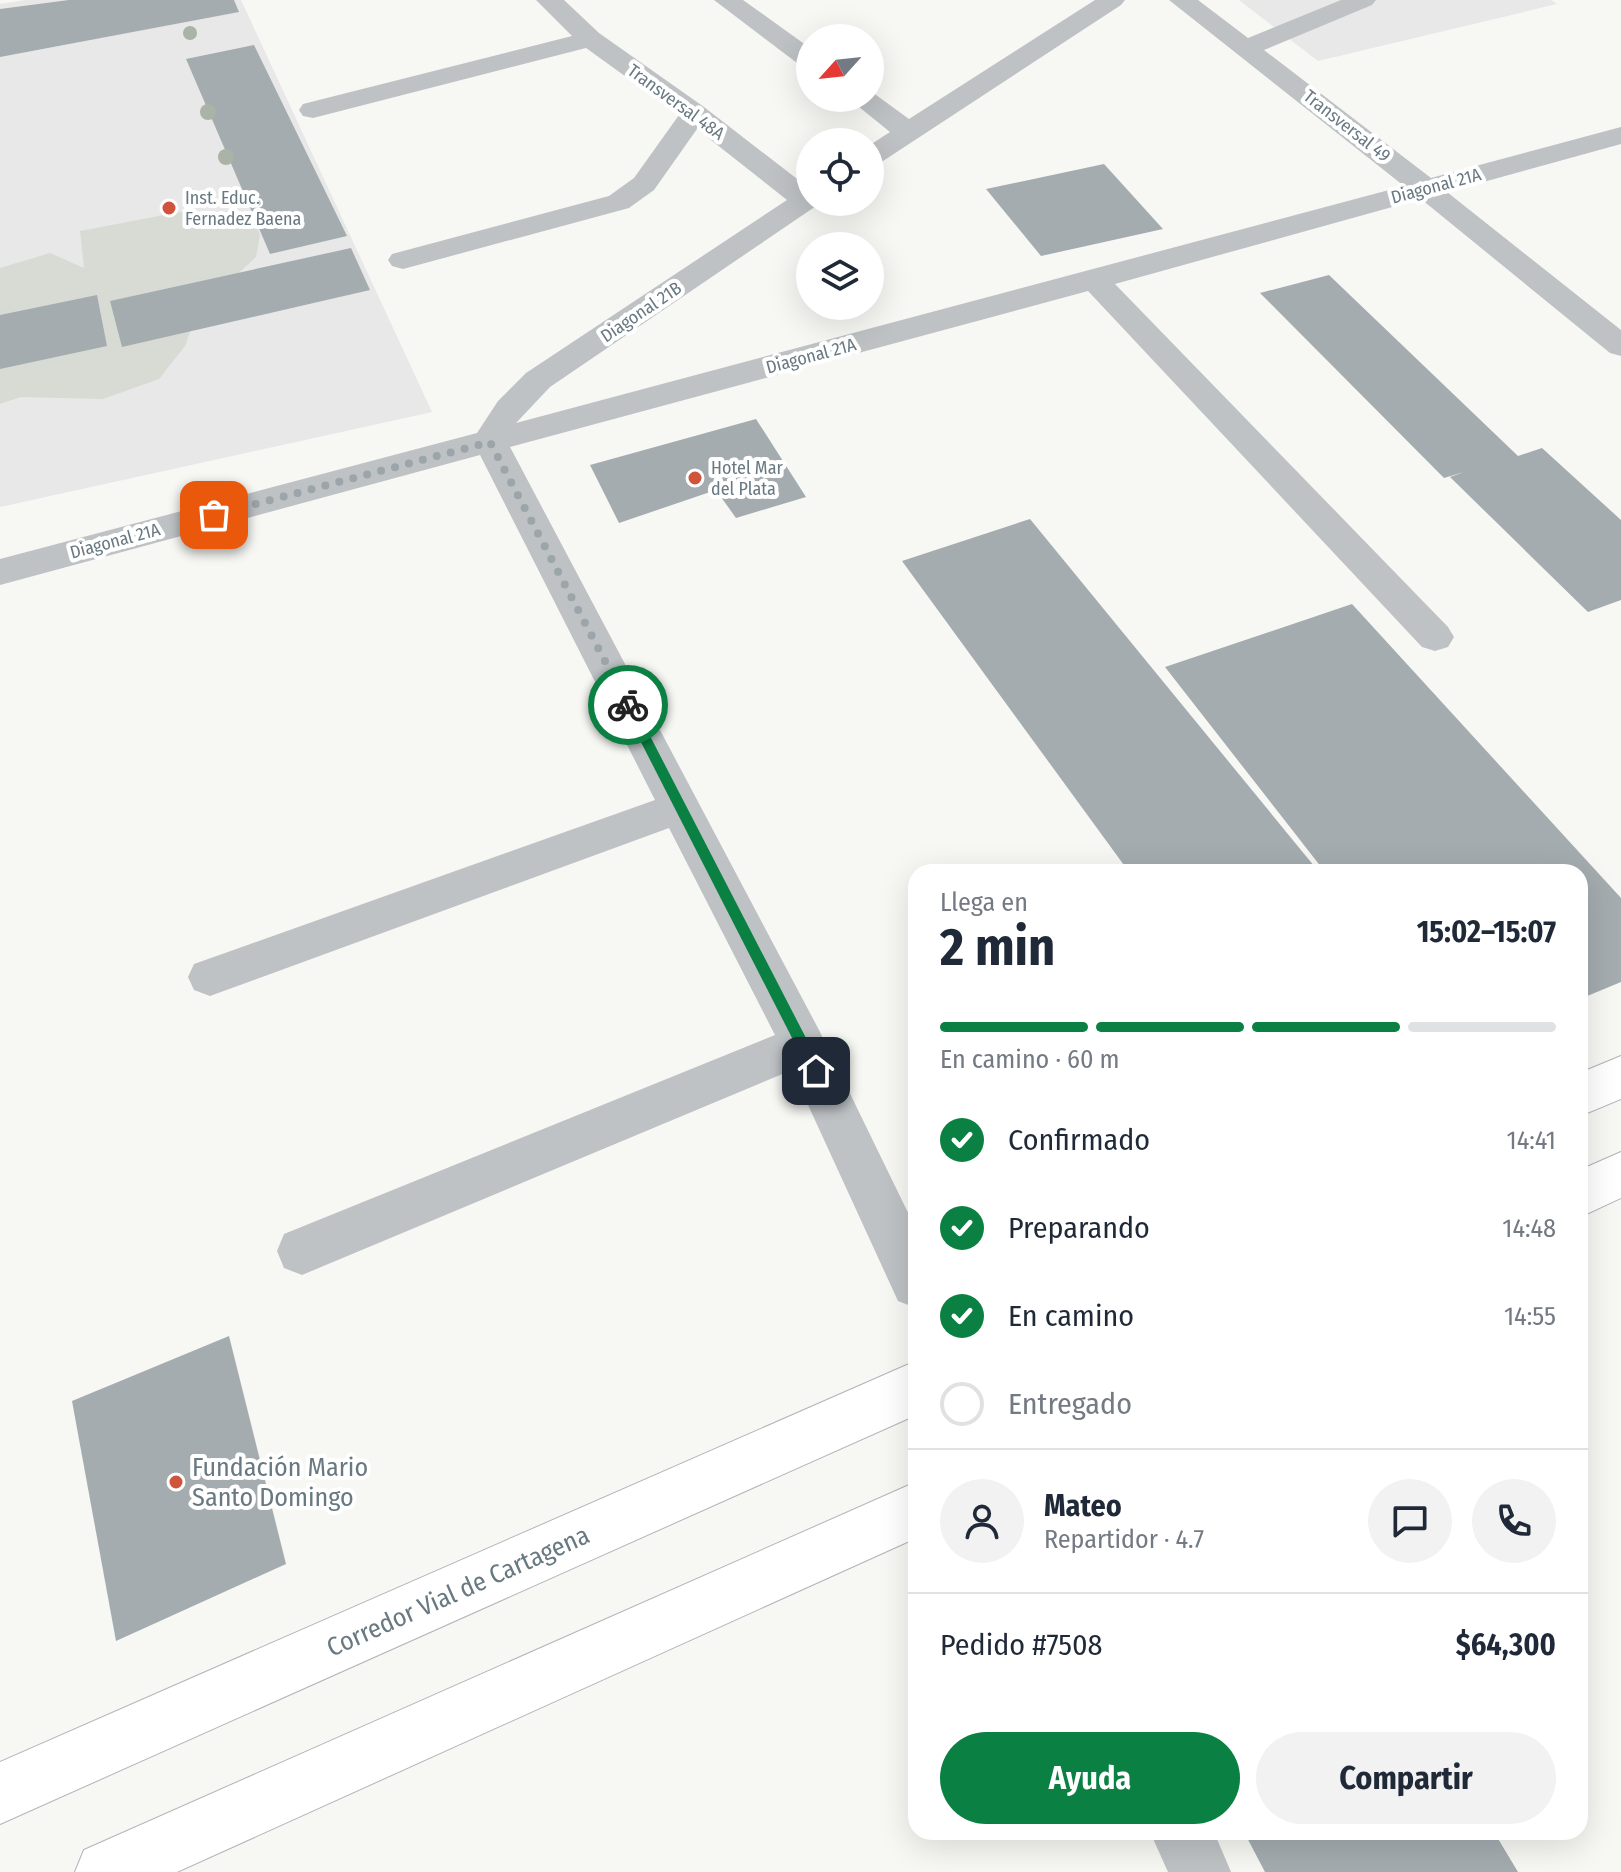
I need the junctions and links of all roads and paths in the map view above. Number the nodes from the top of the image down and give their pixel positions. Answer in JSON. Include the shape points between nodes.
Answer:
{"nodes":[{"id":1,"x":549,"y":0,"type":"edge"},
{"id":2,"x":727,"y":0,"type":"edge"},
{"id":3,"x":1112,"y":0,"type":"edge"},
{"id":4,"x":1182,"y":0,"type":"edge"},
{"id":5,"x":1363,"y":0,"type":"edge"},
{"id":6,"x":590,"y":39,"type":"junction"},
{"id":7,"x":1247,"y":48,"type":"junction"},
{"id":8,"x":796,"y":50,"type":"edge"},
{"id":9,"x":313,"y":110,"type":"dead end"},
{"id":10,"x":881,"y":112,"type":"edge"},
{"id":11,"x":694,"y":113,"type":"junction"},
{"id":12,"x":907,"y":131,"type":"junction"},
{"id":13,"x":1621,"y":135,"type":"edge"},
{"id":14,"x":884,"y":147,"type":"edge"},
{"id":15,"x":1426,"y":189,"type":"junction"},
{"id":16,"x":796,"y":191,"type":"edge"},
{"id":17,"x":796,"y":208,"type":"edge"},
{"id":18,"x":403,"y":260,"type":"dead end"},
{"id":19,"x":1094,"y":280,"type":"junction"},
{"id":20,"x":1621,"y":346,"type":"edge"},
{"id":21,"x":490,"y":442,"type":"junction"},
{"id":22,"x":0,"y":572,"type":"edge"},
{"id":23,"x":1435,"y":637,"type":"dead end"},
{"id":24,"x":681,"y":807,"type":"junction"},
{"id":25,"x":210,"y":977,"type":"dead end"},
{"id":26,"x":803,"y":1044,"type":"junction"},
{"id":27,"x":1621,"y":1077,"type":"edge"},
{"id":28,"x":1588,"y":1091,"type":"edge"},
{"id":29,"x":1621,"y":1174,"type":"edge"},
{"id":30,"x":1588,"y":1190,"type":"edge"},
{"id":31,"x":302,"y":1251,"type":"dead end"},
{"id":32,"x":908,"y":1267,"type":"edge"},
{"id":33,"x":908,"y":1392,"type":"edge"},
{"id":34,"x":908,"y":1514,"type":"edge"},
{"id":35,"x":0,"y":1793,"type":"edge"},
{"id":36,"x":1185,"y":1840,"type":"edge"},
{"id":37,"x":106,"y":1872,"type":"edge"},
{"id":38,"x":1200,"y":1872,"type":"edge"}],
"edges":[{"from":1,"to":6,"type":"street","name":"Transversal 48A"},
{"from":2,"to":8,"type":"street"},
{"from":3,"to":12,"type":"street"},
{"from":4,"to":7,"type":"street","name":"Transversal 49"},
{"from":5,"to":7,"type":"street"},
{"from":6,"to":9,"type":"street"},
{"from":6,"to":11,"type":"street","name":"Transversal 48A"},
{"from":7,"to":15,"type":"street","name":"Transversal 49"},
{"from":10,"to":12,"type":"street"},
{"from":11,"to":16,"type":"street","name":"Transversal 48A"},
{"from":11,"to":18,"type":"street","via":[[644,184],[619,202]]},
{"from":12,"to":14,"type":"street"},
{"from":13,"to":15,"type":"street","name":"Diagonal 21A"},
{"from":15,"to":19,"type":"street","name":"Diagonal 21A"},
{"from":15,"to":20,"type":"street","name":"Transversal 49"},
{"from":17,"to":21,"type":"street","name":"Diagonal 21B","via":[[538,380],[518,397]]},
{"from":19,"to":21,"type":"street","name":"Diagonal 21A"},
{"from":19,"to":23,"type":"street"},
{"from":21,"to":22,"type":"street","name":"Diagonal 21A"},
{"from":21,"to":24,"type":"street"},
{"from":24,"to":25,"type":"street"},
{"from":24,"to":26,"type":"street"},
{"from":26,"to":31,"type":"street"},
{"from":26,"to":32,"type":"street"},
{"from":27,"to":28,"type":"main road"},
{"from":29,"to":30,"type":"main road"},
{"from":33,"to":35,"type":"main road","name":"Corredor Vial de Cartagena"},
{"from":34,"to":37,"type":"main road"},
{"from":36,"to":38,"type":"street"}]}
